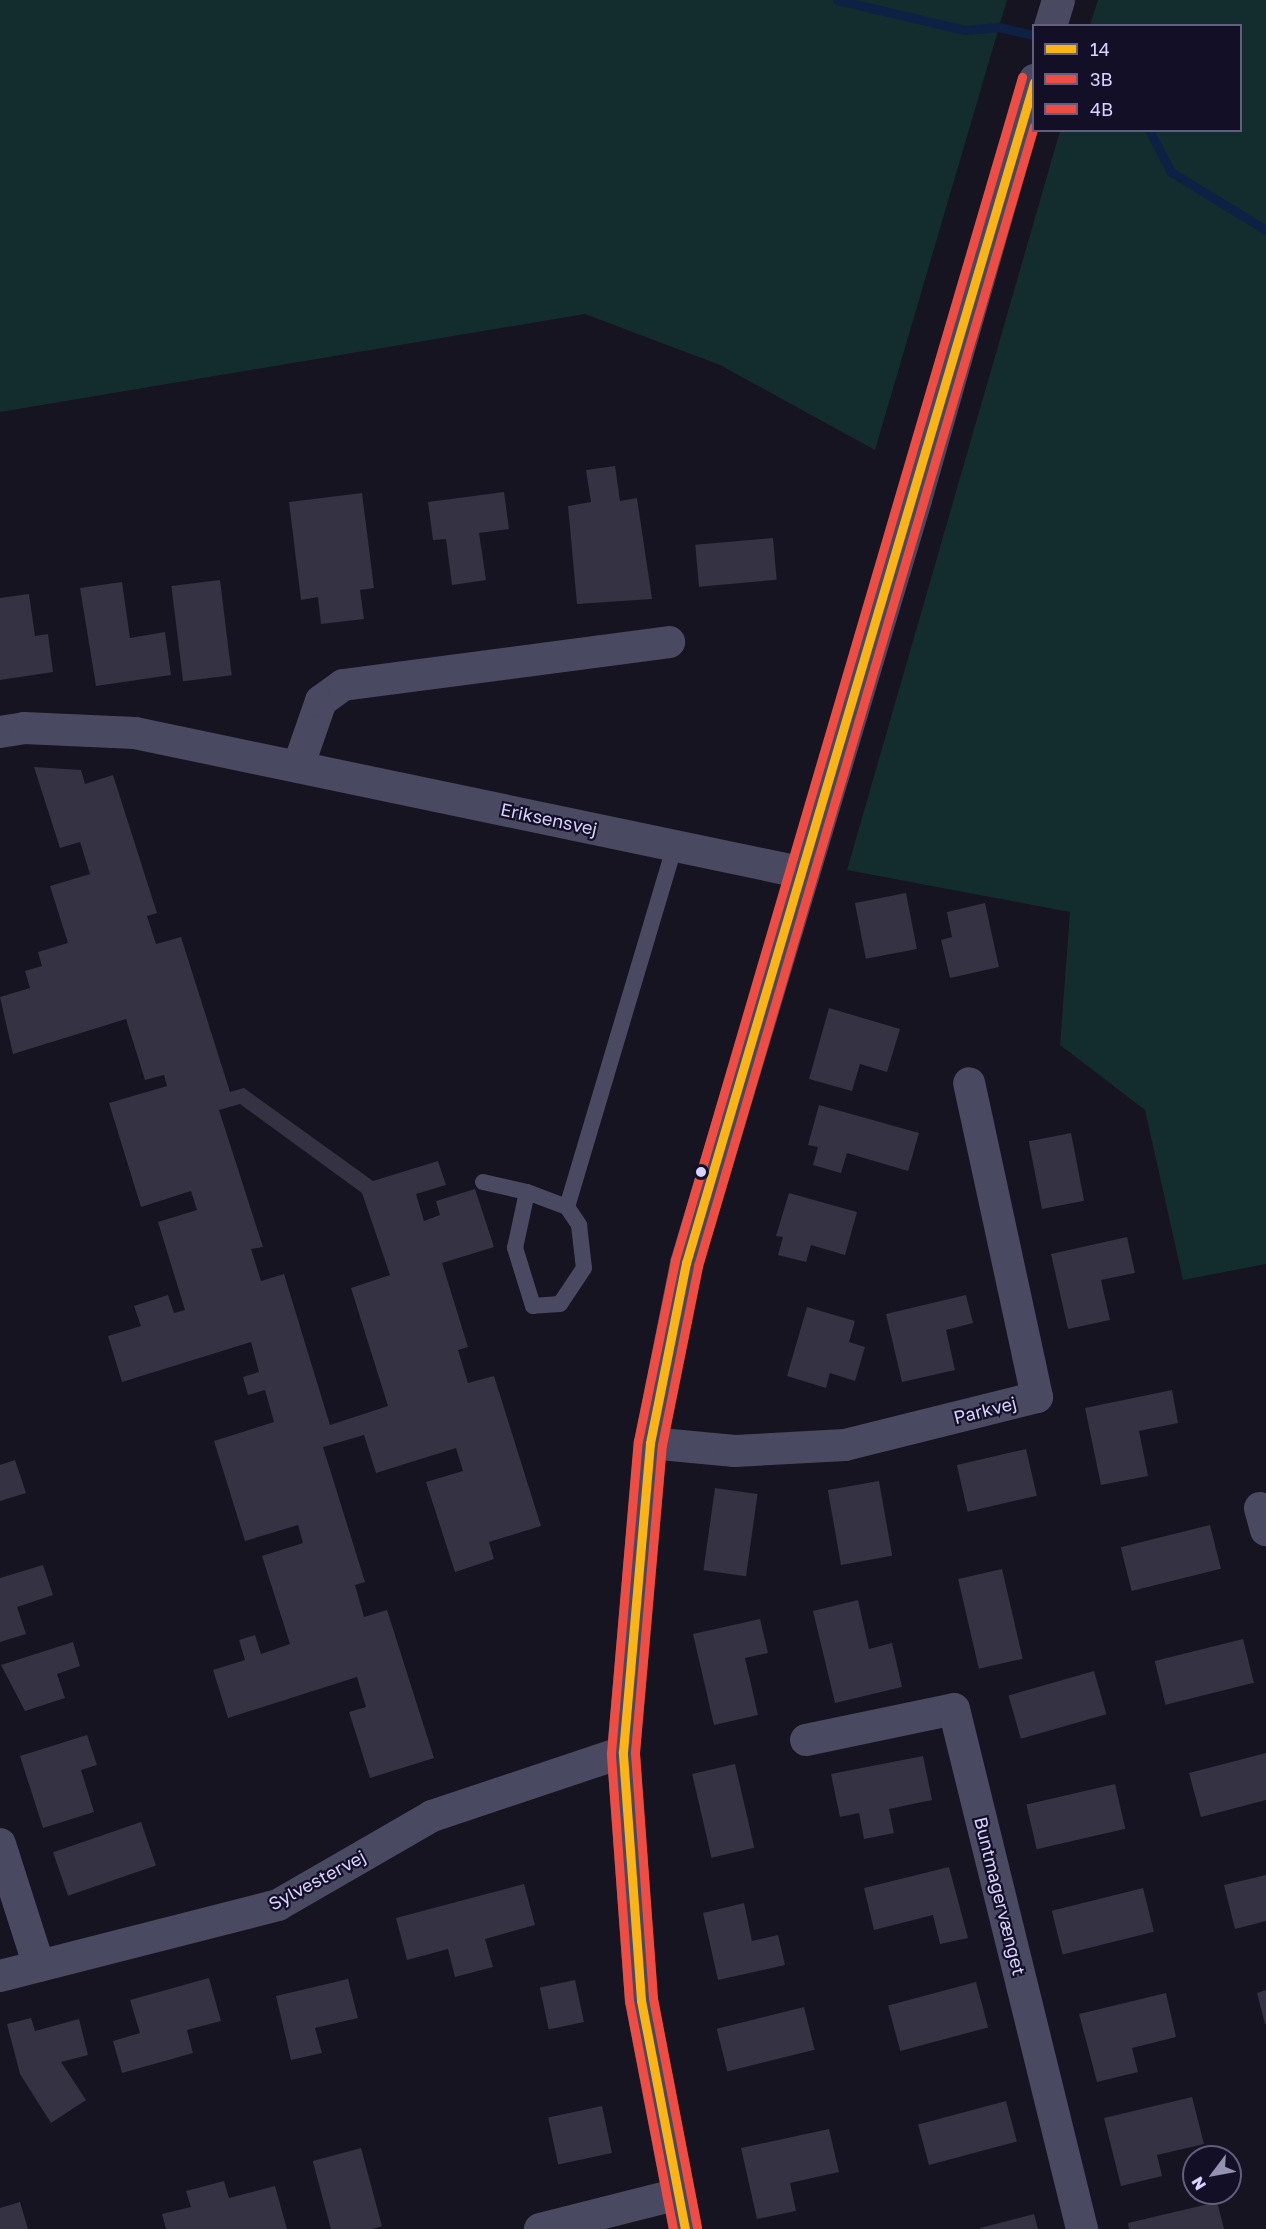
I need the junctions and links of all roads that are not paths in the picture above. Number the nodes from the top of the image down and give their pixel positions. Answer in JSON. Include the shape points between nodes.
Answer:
{"nodes":[{"id":1,"x":1058,"y":0,"type":"edge"},
{"id":2,"x":1051,"y":24,"type":"edge"},
{"id":3,"x":1032,"y":85,"type":"edge"},
{"id":4,"x":669,"y":642,"type":"dead end"},
{"id":5,"x":0,"y":732,"type":"edge"},
{"id":6,"x":298,"y":767,"type":"junction"},
{"id":7,"x":675,"y":845,"type":"junction"},
{"id":8,"x":800,"y":872,"type":"junction"},
{"id":9,"x":969,"y":1083,"type":"dead end"},
{"id":10,"x":483,"y":1182,"type":"dead end"},
{"id":11,"x":527,"y":1192,"type":"junction"},
{"id":12,"x":567,"y":1207,"type":"junction"},
{"id":13,"x":650,"y":1443,"type":"junction"},
{"id":14,"x":806,"y":1740,"type":"dead end"},
{"id":15,"x":623,"y":1752,"type":"junction"},
{"id":16,"x":0,"y":1844,"type":"edge"},
{"id":17,"x":39,"y":1966,"type":"junction"},
{"id":18,"x":0,"y":1976,"type":"edge"},
{"id":19,"x":678,"y":2194,"type":"junction"},
{"id":20,"x":540,"y":2229,"type":"edge"},
{"id":21,"x":685,"y":2229,"type":"edge"},
{"id":22,"x":1082,"y":2229,"type":"edge"}],
"edges":[{"from":1,"to":2,"type":"street"},
{"from":3,"to":8,"type":"street","via":[[915,499]]},
{"from":4,"to":6,"type":"street","via":[[343,685],[321,701]]},
{"from":5,"to":6,"type":"street","name":"Eriksensvej","via":[[24,728],[135,733]]},
{"from":6,"to":7,"type":"street","name":"Eriksensvej"},
{"from":7,"to":8,"type":"street","name":"Eriksensvej"},
{"from":7,"to":12,"type":"lane"},
{"from":8,"to":13,"type":"street","via":[[686,1263]]},
{"from":9,"to":13,"type":"street","name":"Parkvej","via":[[1037,1397],[845,1445],[735,1451]]},
{"from":10,"to":11,"type":"lane"},
{"from":11,"to":12,"type":"lane"},
{"from":11,"to":12,"type":"lane","via":[[514,1248],[533,1306],[560,1304],[584,1268],[582,1236]]},
{"from":13,"to":15,"type":"street"},
{"from":14,"to":22,"type":"street","name":"Buntmagervænget","via":[[954,1709]]},
{"from":15,"to":17,"type":"street","name":"Sylvestervej","via":[[432,1816],[278,1905]]},
{"from":15,"to":19,"type":"street","via":[[640,2000]]},
{"from":16,"to":17,"type":"street"},
{"from":17,"to":18,"type":"street","name":"Sylvestervej"},
{"from":19,"to":20,"type":"street"},
{"from":19,"to":21,"type":"street"}]}
